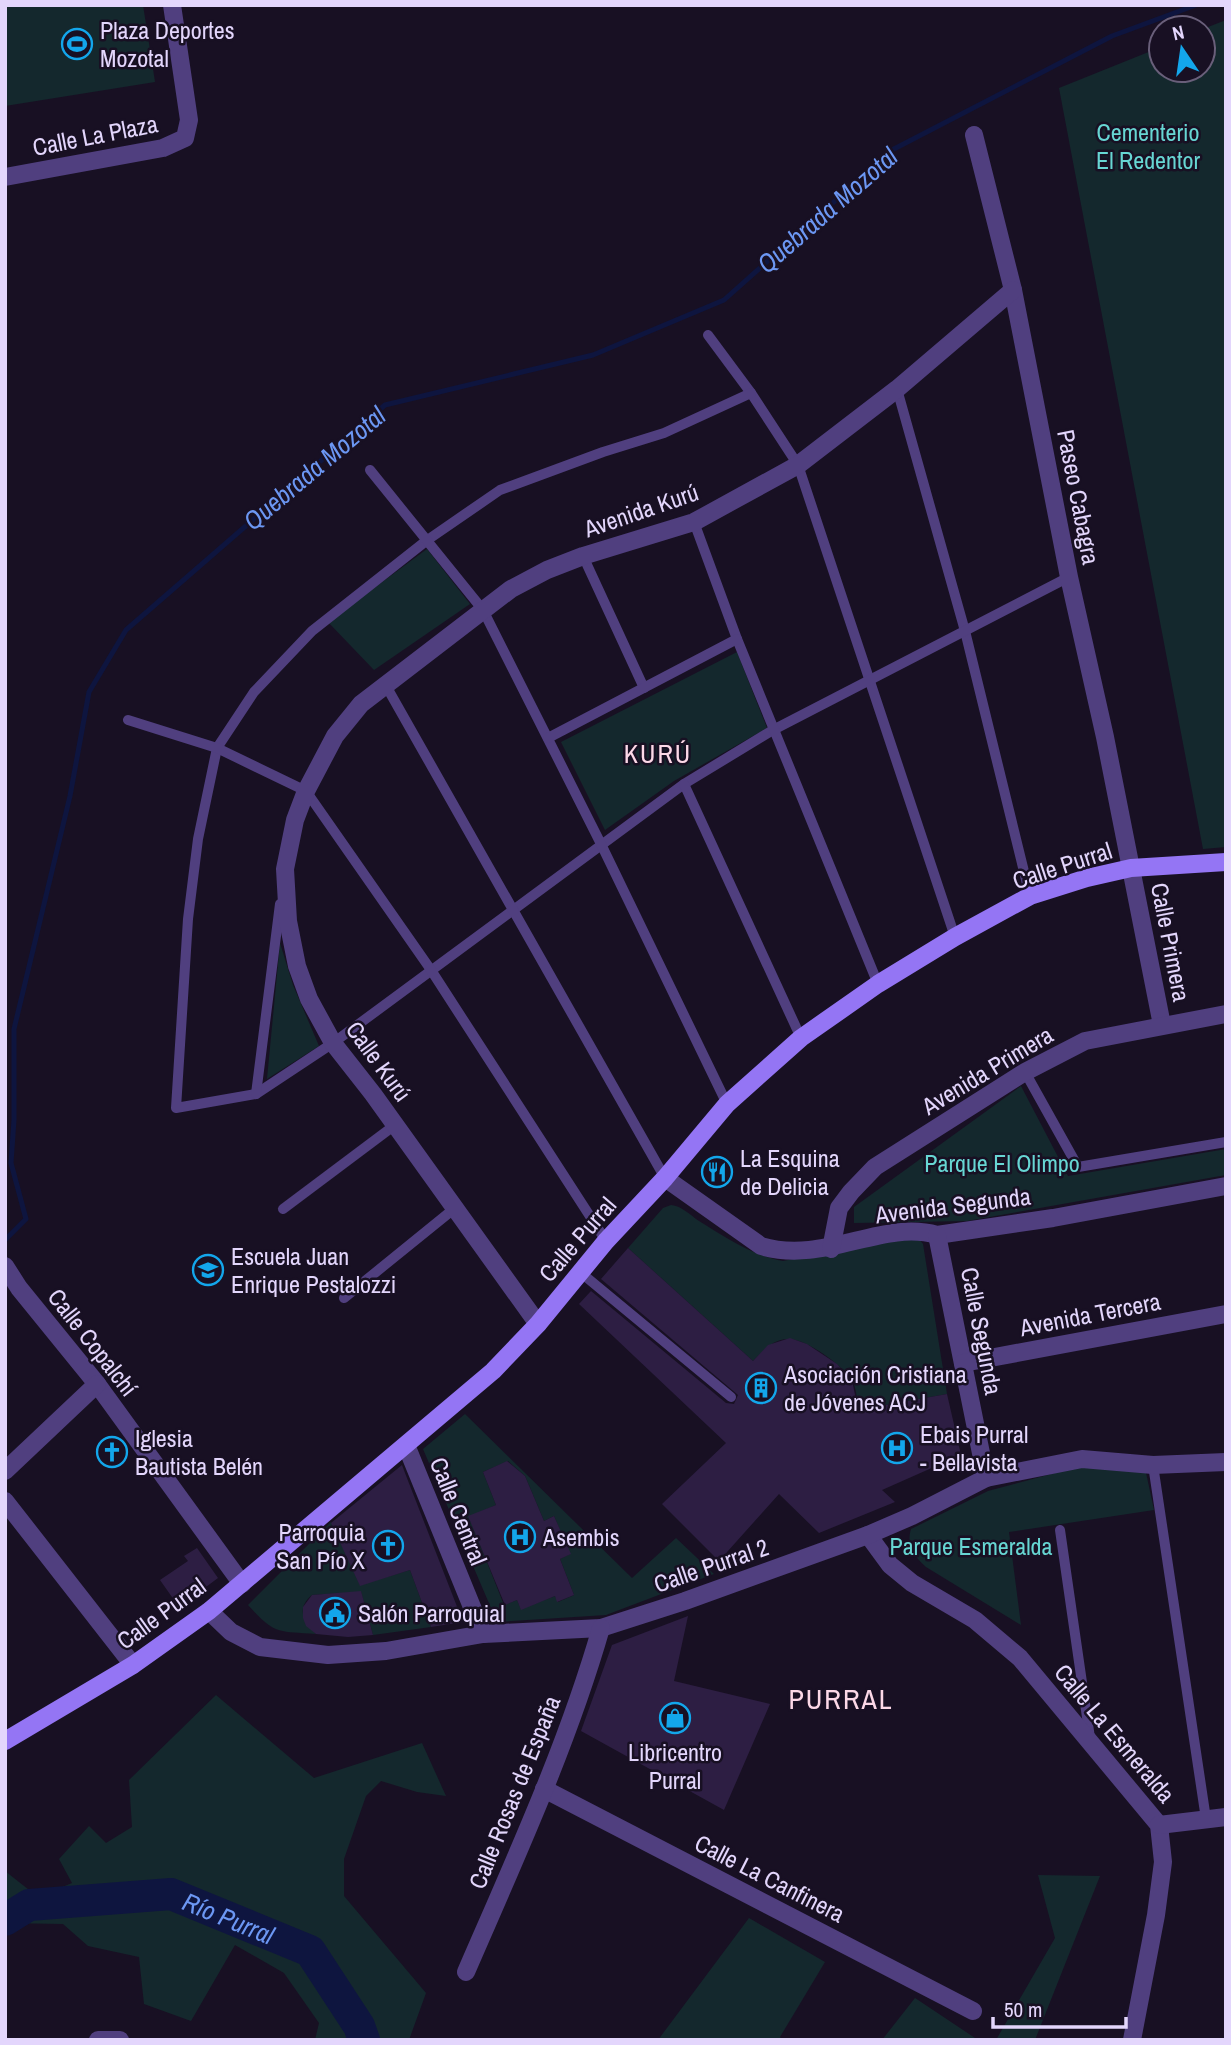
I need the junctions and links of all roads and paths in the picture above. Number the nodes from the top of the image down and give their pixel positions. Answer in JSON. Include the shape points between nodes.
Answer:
{"nodes":[{"id":1,"x":172,"y":5,"type":"edge"},
{"id":2,"x":974,"y":135,"type":"dead end"},
{"id":3,"x":5,"y":177,"type":"edge"},
{"id":4,"x":1013,"y":290,"type":"junction"},
{"id":5,"x":708,"y":335,"type":"dead end"},
{"id":6,"x":897,"y":390,"type":"junction"},
{"id":7,"x":751,"y":393,"type":"junction"},
{"id":8,"x":798,"y":465,"type":"junction"},
{"id":9,"x":370,"y":470,"type":"dead end"},
{"id":10,"x":694,"y":522,"type":"junction"},
{"id":11,"x":426,"y":541,"type":"junction"},
{"id":12,"x":583,"y":556,"type":"junction"},
{"id":13,"x":1069,"y":577,"type":"junction"},
{"id":14,"x":484,"y":610,"type":"junction"},
{"id":15,"x":965,"y":631,"type":"junction"},
{"id":16,"x":737,"y":639,"type":"junction"},
{"id":17,"x":871,"y":680,"type":"junction"},
{"id":18,"x":385,"y":684,"type":"junction"},
{"id":19,"x":643,"y":688,"type":"junction"},
{"id":20,"x":128,"y":720,"type":"dead end"},
{"id":21,"x":773,"y":730,"type":"junction"},
{"id":22,"x":548,"y":738,"type":"junction"},
{"id":23,"x":217,"y":748,"type":"junction"},
{"id":24,"x":684,"y":784,"type":"junction"},
{"id":25,"x":306,"y":791,"type":"junction"},
{"id":26,"x":601,"y":844,"type":"junction"},
{"id":27,"x":1226,"y":862,"type":"edge"},
{"id":28,"x":1131,"y":868,"type":"junction"},
{"id":29,"x":285,"y":869,"type":"junction"},
{"id":30,"x":1030,"y":896,"type":"junction"},
{"id":31,"x":514,"y":909,"type":"junction"},
{"id":32,"x":955,"y":937,"type":"junction"},
{"id":33,"x":431,"y":970,"type":"junction"},
{"id":34,"x":878,"y":984,"type":"junction"},
{"id":35,"x":1226,"y":1014,"type":"edge"},
{"id":36,"x":1162,"y":1025,"type":"junction"},
{"id":37,"x":801,"y":1038,"type":"junction"},
{"id":38,"x":333,"y":1043,"type":"junction"},
{"id":39,"x":1025,"y":1072,"type":"junction"},
{"id":40,"x":257,"y":1094,"type":"junction"},
{"id":41,"x":727,"y":1104,"type":"junction"},
{"id":42,"x":395,"y":1125,"type":"junction"},
{"id":43,"x":1226,"y":1142,"type":"edge"},
{"id":44,"x":665,"y":1178,"type":"junction"},
{"id":45,"x":1226,"y":1186,"type":"edge"},
{"id":46,"x":455,"y":1208,"type":"junction"},
{"id":47,"x":283,"y":1209,"type":"dead end"},
{"id":48,"x":937,"y":1235,"type":"junction"},
{"id":49,"x":606,"y":1241,"type":"junction"},
{"id":50,"x":831,"y":1249,"type":"junction"},
{"id":51,"x":5,"y":1266,"type":"edge"},
{"id":52,"x":580,"y":1272,"type":"junction"},
{"id":53,"x":344,"y":1298,"type":"dead end"},
{"id":54,"x":1226,"y":1314,"type":"edge"},
{"id":55,"x":538,"y":1324,"type":"junction"},
{"id":56,"x":963,"y":1363,"type":"junction"},
{"id":57,"x":97,"y":1384,"type":"junction"},
{"id":58,"x":731,"y":1397,"type":"dead end"},
{"id":59,"x":406,"y":1445,"type":"junction"},
{"id":60,"x":1226,"y":1462,"type":"edge"},
{"id":61,"x":1153,"y":1465,"type":"junction"},
{"id":62,"x":5,"y":1471,"type":"edge"},
{"id":63,"x":986,"y":1478,"type":"junction"},
{"id":64,"x":5,"y":1501,"type":"edge"},
{"id":65,"x":1060,"y":1530,"type":"dead end"},
{"id":66,"x":869,"y":1535,"type":"junction"},
{"id":67,"x":242,"y":1584,"type":"junction"},
{"id":68,"x":209,"y":1611,"type":"junction"},
{"id":69,"x":601,"y":1628,"type":"junction"},
{"id":70,"x":483,"y":1634,"type":"junction"},
{"id":71,"x":133,"y":1665,"type":"junction"},
{"id":72,"x":5,"y":1741,"type":"edge"},
{"id":73,"x":1090,"y":1742,"type":"junction"},
{"id":74,"x":544,"y":1789,"type":"junction"},
{"id":75,"x":1226,"y":1817,"type":"edge"},
{"id":76,"x":1206,"y":1819,"type":"junction"},
{"id":77,"x":1159,"y":1825,"type":"junction"},
{"id":78,"x":466,"y":1972,"type":"dead end"},
{"id":79,"x":973,"y":2011,"type":"dead end"},
{"id":80,"x":98,"y":2040,"type":"edge"},
{"id":81,"x":120,"y":2040,"type":"edge"},
{"id":82,"x":1132,"y":2040,"type":"edge"}],
"edges":[{"from":1,"to":3,"type":"street","name":"Calle La Plaza","via":[[189,120],[185,138],[163,148]]},
{"from":2,"to":4,"type":"street","name":"Paseo Cabagra"},
{"from":4,"to":6,"type":"street","name":"Avenida Kurú"},
{"from":4,"to":13,"type":"street","name":"Paseo Cabagra"},
{"from":5,"to":7,"type":"lane"},
{"from":6,"to":8,"type":"street","name":"Avenida Kurú"},
{"from":6,"to":15,"type":"lane"},
{"from":7,"to":8,"type":"lane"},
{"from":7,"to":11,"type":"lane","via":[[664,433],[500,490]]},
{"from":8,"to":10,"type":"street","name":"Avenida Kurú"},
{"from":8,"to":17,"type":"lane"},
{"from":9,"to":11,"type":"lane"},
{"from":10,"to":12,"type":"street","name":"Avenida Kurú"},
{"from":10,"to":16,"type":"lane"},
{"from":11,"to":14,"type":"lane"},
{"from":11,"to":23,"type":"lane","via":[[312,631],[254,692]]},
{"from":12,"to":14,"type":"street","name":"Avenida Kurú","via":[[511,589]]},
{"from":12,"to":19,"type":"lane"},
{"from":13,"to":15,"type":"lane"},
{"from":13,"to":28,"type":"street","name":"Paseo Cabagra"},
{"from":14,"to":18,"type":"street","name":"Avenida Kurú"},
{"from":14,"to":22,"type":"lane"},
{"from":15,"to":17,"type":"lane"},
{"from":15,"to":30,"type":"lane"},
{"from":16,"to":19,"type":"lane"},
{"from":16,"to":21,"type":"lane"},
{"from":17,"to":21,"type":"lane"},
{"from":17,"to":32,"type":"lane"},
{"from":18,"to":25,"type":"street","name":"Avenida Kurú","via":[[335,736]]},
{"from":18,"to":31,"type":"lane"},
{"from":19,"to":22,"type":"lane"},
{"from":20,"to":23,"type":"lane"},
{"from":21,"to":24,"type":"lane"},
{"from":21,"to":34,"type":"lane"},
{"from":22,"to":26,"type":"lane"},
{"from":23,"to":25,"type":"lane"},
{"from":23,"to":40,"type":"lane","via":[[198,839],[188,919],[176,1108]]},
{"from":24,"to":26,"type":"lane"},
{"from":24,"to":37,"type":"lane"},
{"from":25,"to":29,"type":"street","name":"Calle Kurú"},
{"from":25,"to":33,"type":"lane"},
{"from":26,"to":31,"type":"lane"},
{"from":26,"to":41,"type":"lane"},
{"from":27,"to":28,"type":"street","name":"Calle Purral"},
{"from":28,"to":30,"type":"street","name":"Calle Purral"},
{"from":28,"to":36,"type":"street","name":"Calle Primera"},
{"from":29,"to":38,"type":"street","name":"Calle Kurú","via":[[297,966]]},
{"from":29,"to":40,"type":"lane"},
{"from":30,"to":32,"type":"street","name":"Calle Purral"},
{"from":31,"to":33,"type":"lane"},
{"from":31,"to":44,"type":"lane"},
{"from":32,"to":34,"type":"street","name":"Calle Purral"},
{"from":33,"to":38,"type":"lane"},
{"from":33,"to":49,"type":"lane"},
{"from":34,"to":37,"type":"street","name":"Calle Purral"},
{"from":35,"to":36,"type":"street","name":"Avenida Primera"},
{"from":36,"to":39,"type":"street","name":"Avenida Primera","via":[[1085,1041]]},
{"from":37,"to":41,"type":"street","name":"Calle Purral"},
{"from":38,"to":40,"type":"lane"},
{"from":38,"to":42,"type":"street","name":"Calle Kurú"},
{"from":39,"to":43,"type":"lane","via":[[1078,1167]]},
{"from":39,"to":50,"type":"street","name":"Avenida Primera","via":[[875,1167],[839,1208]]},
{"from":41,"to":44,"type":"street","name":"Calle Purral"},
{"from":42,"to":46,"type":"street","name":"Calle Kurú"},
{"from":42,"to":47,"type":"lane"},
{"from":44,"to":49,"type":"street","name":"Calle Purral"},
{"from":44,"to":50,"type":"street","name":"Avenida Segunda","via":[[761,1246],[778,1251]]},
{"from":45,"to":48,"type":"street","name":"Avenida Segunda"},
{"from":46,"to":53,"type":"lane"},
{"from":46,"to":55,"type":"street","name":"Calle Kurú"},
{"from":48,"to":50,"type":"street","name":"Avenida Segunda","via":[[905,1231]]},
{"from":48,"to":56,"type":"street","name":"Calle Segunda"},
{"from":49,"to":52,"type":"street","name":"Calle Purral"},
{"from":51,"to":57,"type":"street","name":"Calle Copalchí"},
{"from":52,"to":55,"type":"street","name":"Calle Purral"},
{"from":52,"to":58,"type":"lane"},
{"from":54,"to":56,"type":"street","name":"Avenida Tercera"},
{"from":55,"to":59,"type":"street","name":"Calle Purral","via":[[493,1371]]},
{"from":56,"to":63,"type":"street","name":"Calle Segunda"},
{"from":57,"to":62,"type":"street"},
{"from":57,"to":67,"type":"street","name":"Calle Copalchí"},
{"from":59,"to":67,"type":"street","name":"Calle Purral"},
{"from":59,"to":70,"type":"street","name":"Calle Central"},
{"from":60,"to":61,"type":"street","name":"Calle Purral 2"},
{"from":61,"to":63,"type":"street","name":"Calle Purral 2","via":[[1082,1459]]},
{"from":61,"to":76,"type":"lane"},
{"from":63,"to":66,"type":"street","name":"Calle Purral 2"},
{"from":64,"to":71,"type":"street"},
{"from":65,"to":73,"type":"lane"},
{"from":66,"to":69,"type":"street","name":"Calle Purral 2"},
{"from":66,"to":73,"type":"street","name":"Calle La Esmeralda","via":[[890,1565],[912,1583],[975,1620],[1020,1658]]},
{"from":67,"to":68,"type":"street","name":"Calle Purral"},
{"from":68,"to":70,"type":"street","name":"Calle Purral 2","via":[[231,1632],[260,1647],[328,1656]]},
{"from":68,"to":71,"type":"street","name":"Calle Purral"},
{"from":69,"to":70,"type":"street","name":"Calle Purral 2"},
{"from":69,"to":74,"type":"street","name":"Calle Rosas de España"},
{"from":71,"to":72,"type":"street","name":"Calle Purral"},
{"from":73,"to":77,"type":"street","name":"Calle La Esmeralda"},
{"from":74,"to":78,"type":"street","name":"Calle Rosas de España"},
{"from":74,"to":79,"type":"street","name":"Calle La Canfinera"},
{"from":75,"to":76,"type":"street"},
{"from":76,"to":77,"type":"street"},
{"from":77,"to":82,"type":"street","name":"Calle La Esmeralda","via":[[1163,1862]]},
{"from":80,"to":81,"type":"street"}]}
